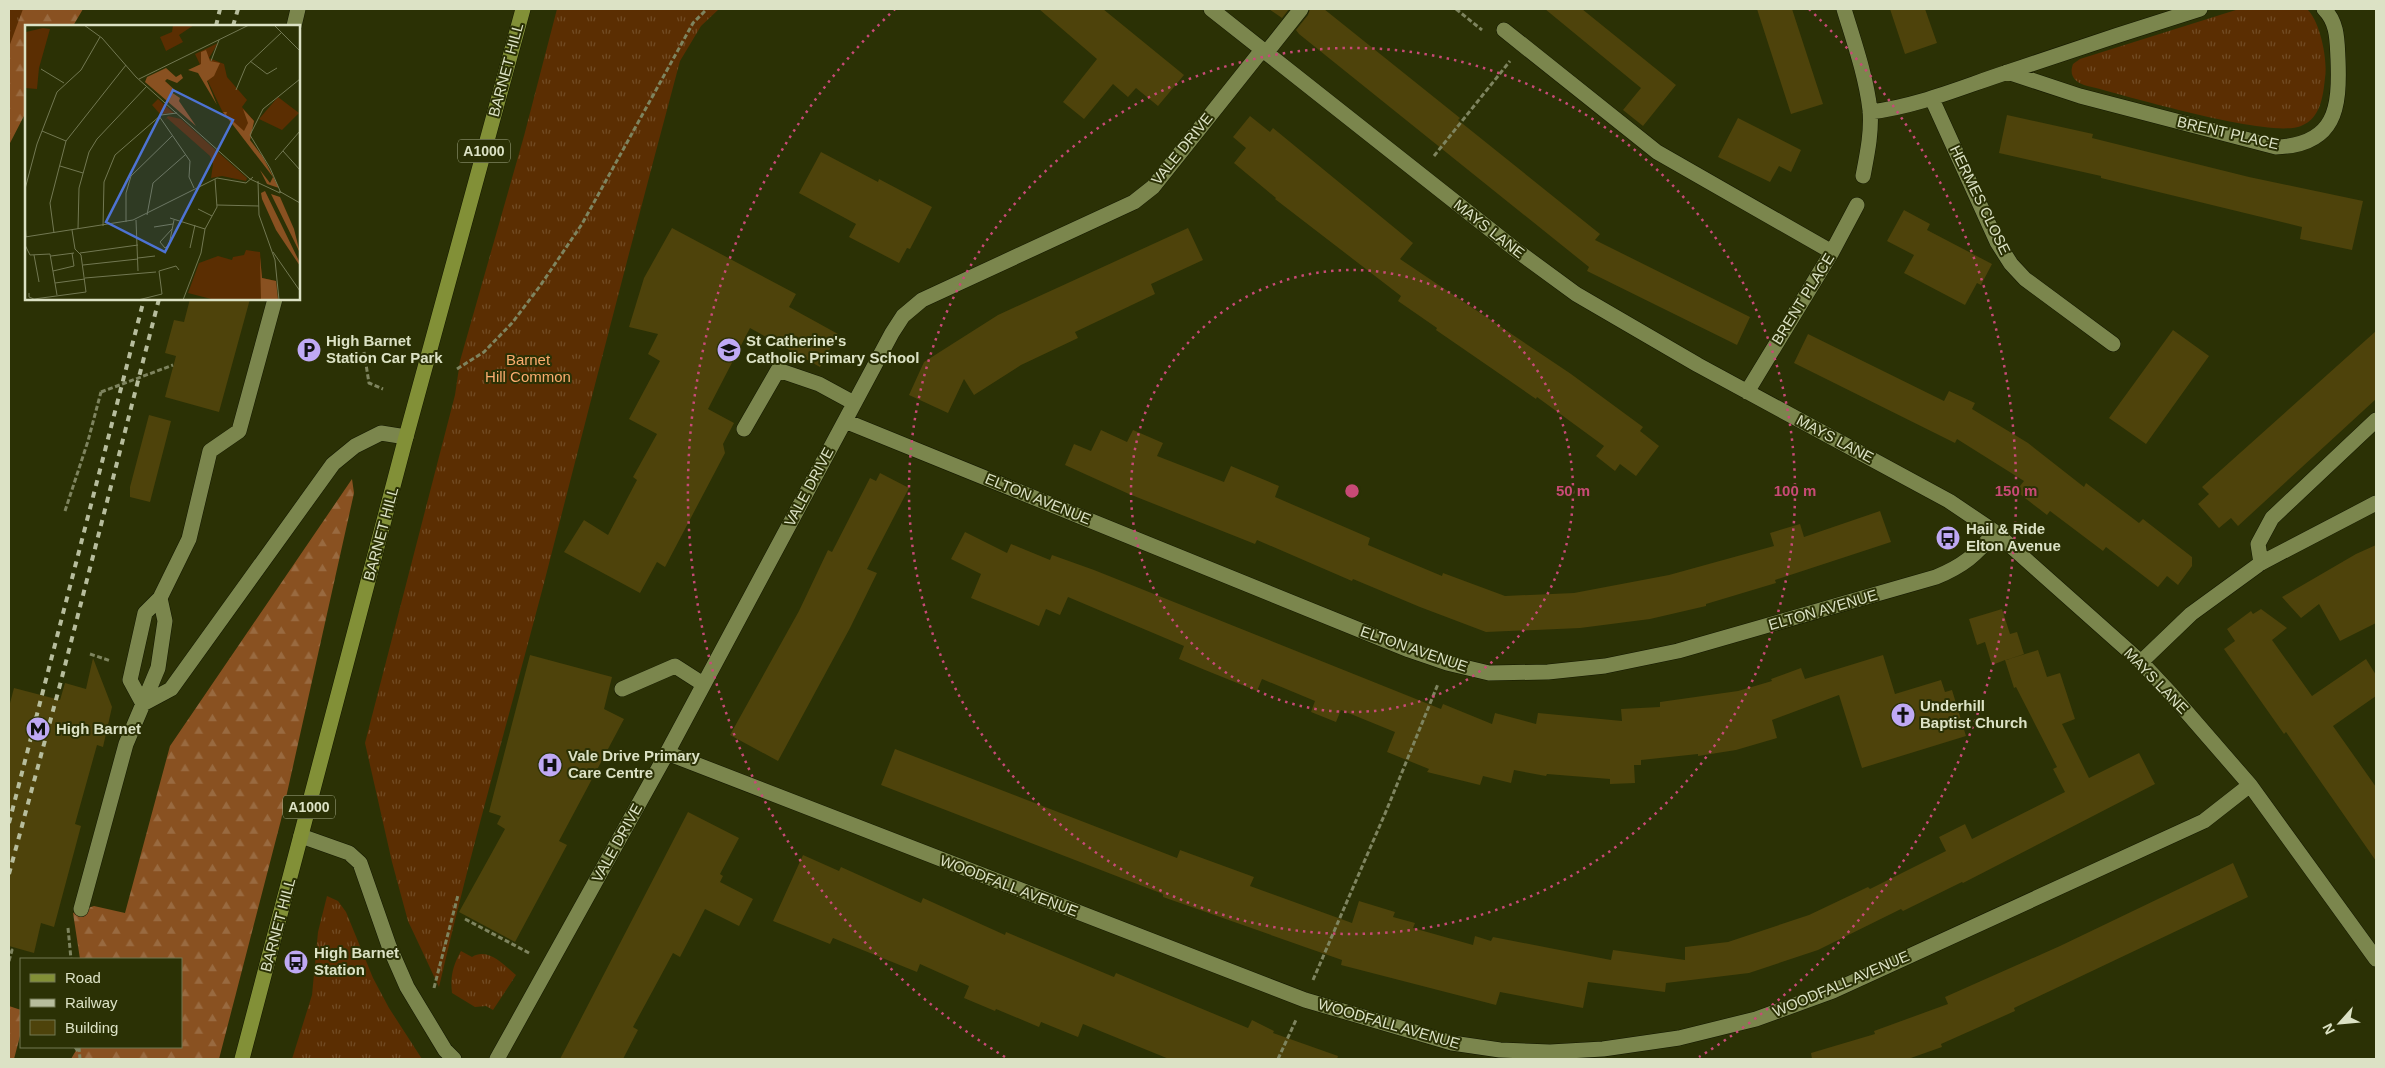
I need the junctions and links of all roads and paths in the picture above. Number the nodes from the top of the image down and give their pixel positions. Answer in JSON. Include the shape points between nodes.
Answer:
{"nodes":[{"id":1,"x":298,"y":9,"type":"edge"},
{"id":2,"x":523,"y":9,"type":"edge"},
{"id":3,"x":707,"y":9,"type":"edge"},
{"id":4,"x":1301,"y":9,"type":"edge"},
{"id":5,"x":1456,"y":9,"type":"edge"},
{"id":6,"x":1844,"y":9,"type":"edge"},
{"id":7,"x":2200,"y":9,"type":"edge"},
{"id":8,"x":2324,"y":9,"type":"edge"},
{"id":9,"x":1219,"y":11,"type":"edge"},
{"id":10,"x":294,"y":25,"type":"edge"},
{"id":11,"x":1504,"y":30,"type":"dead end"},
{"id":12,"x":1485,"y":32,"type":"dead end"},
{"id":13,"x":1264,"y":51,"type":"junction"},
{"id":14,"x":1514,"y":55,"type":"dead end"},
{"id":15,"x":2007,"y":72,"type":"junction"},
{"id":16,"x":1932,"y":99,"type":"junction"},
{"id":17,"x":1870,"y":112,"type":"junction"},
{"id":18,"x":1420,"y":174,"type":"junction"},
{"id":19,"x":1863,"y":176,"type":"dead end"},
{"id":20,"x":1857,"y":205,"type":"dead end"},
{"id":21,"x":1832,"y":252,"type":"junction"},
{"id":22,"x":275,"y":300,"type":"edge"},
{"id":23,"x":2113,"y":344,"type":"dead end"},
{"id":24,"x":364,"y":352,"type":"dead end"},
{"id":25,"x":173,"y":365,"type":"dead end"},
{"id":26,"x":457,"y":369,"type":"dead end"},
{"id":27,"x":383,"y":389,"type":"dead end"},
{"id":28,"x":1747,"y":392,"type":"junction"},
{"id":29,"x":854,"y":403,"type":"junction"},
{"id":30,"x":2376,"y":420,"type":"edge"},
{"id":31,"x":845,"y":421,"type":"junction"},
{"id":32,"x":744,"y":429,"type":"dead end"},
{"id":33,"x":406,"y":438,"type":"junction"},
{"id":34,"x":2376,"y":503,"type":"edge"},
{"id":35,"x":65,"y":511,"type":"dead end"},
{"id":36,"x":1995,"y":532,"type":"junction"},
{"id":37,"x":2261,"y":563,"type":"junction"},
{"id":38,"x":160,"y":598,"type":"junction"},
{"id":39,"x":90,"y":654,"type":"dead end"},
{"id":40,"x":117,"y":662,"type":"dead end"},
{"id":41,"x":2141,"y":662,"type":"junction"},
{"id":42,"x":1447,"y":663,"type":"junction"},
{"id":43,"x":703,"y":684,"type":"junction"},
{"id":44,"x":622,"y":688,"type":"dead end"},
{"id":45,"x":143,"y":704,"type":"junction"},
{"id":46,"x":667,"y":753,"type":"junction"},
{"id":47,"x":2250,"y":785,"type":"junction"},
{"id":48,"x":301,"y":836,"type":"junction"},
{"id":49,"x":458,"y":895,"type":"dead end"},
{"id":50,"x":81,"y":909,"type":"dead end"},
{"id":51,"x":465,"y":919,"type":"dead end"},
{"id":52,"x":10,"y":949,"type":"edge"},
{"id":53,"x":534,"y":955,"type":"dead end"},
{"id":54,"x":2376,"y":958,"type":"edge"},
{"id":55,"x":9,"y":961,"type":"edge"},
{"id":56,"x":433,"y":991,"type":"dead end"},
{"id":57,"x":1305,"y":1000,"type":"junction"},
{"id":58,"x":242,"y":1059,"type":"edge"},
{"id":59,"x":454,"y":1059,"type":"edge"},
{"id":60,"x":497,"y":1059,"type":"edge"},
{"id":61,"x":1278,"y":1059,"type":"edge"}],
"edges":[{"from":1,"to":10,"type":"street"},
{"from":2,"to":33,"type":"main road","name":"BARNET HILL","number":"A1000"},
{"from":3,"to":26,"type":"path","via":[[693,23],[582,224],[540,286],[512,323],[484,352]]},
{"from":4,"to":13,"type":"street","name":"VALE DRIVE"},
{"from":5,"to":12,"type":"path"},
{"from":6,"to":17,"type":"street"},
{"from":7,"to":15,"type":"street"},
{"from":8,"to":15,"type":"street","name":"BRENT PLACE","via":[[2337,32],[2338,105],[2326,128],[2317,137],[2289,146],[2276,147],[2080,96]]},
{"from":9,"to":13,"type":"street","name":"MAYS LANE"},
{"from":11,"to":21,"type":"street","via":[[1658,152]]},
{"from":13,"to":18,"type":"street","name":"MAYS LANE"},
{"from":13,"to":29,"type":"street","name":"VALE DRIVE","via":[[1153,187],[1134,202],[922,300],[903,316]]},
{"from":14,"to":18,"type":"path"},
{"from":15,"to":16,"type":"street"},
{"from":16,"to":17,"type":"street"},
{"from":16,"to":23,"type":"street","name":"HERMES CLOSE","via":[[1997,242],[2011,264],[2025,279]]},
{"from":17,"to":19,"type":"street","via":[[1869,145]]},
{"from":18,"to":28,"type":"street","name":"MAYS LANE","via":[[1576,294]]},
{"from":20,"to":21,"type":"street","name":"BRENT PLACE"},
{"from":21,"to":28,"type":"street","name":"BRENT PLACE"},
{"from":22,"to":38,"type":"street","via":[[239,431],[210,451],[189,539]]},
{"from":24,"to":27,"type":"path","via":[[369,383]]},
{"from":25,"to":35,"type":"path","bridge":true,"via":[[101,392]]},
{"from":28,"to":36,"type":"street","name":"MAYS LANE","via":[[1949,501]]},
{"from":29,"to":31,"type":"street","name":"VALE DRIVE"},
{"from":29,"to":32,"type":"street","via":[[819,384],[778,370]]},
{"from":30,"to":37,"type":"street","via":[[2272,518],[2258,544]]},
{"from":31,"to":42,"type":"street","name":"ELTON AVENUE"},
{"from":31,"to":43,"type":"street","name":"VALE DRIVE"},
{"from":33,"to":45,"type":"street","via":[[381,434],[355,446],[334,464],[172,690]]},
{"from":33,"to":48,"type":"main road","name":"BARNET HILL","number":"A1000"},
{"from":34,"to":37,"type":"street"},
{"from":36,"to":41,"type":"street","name":"MAYS LANE"},
{"from":36,"to":42,"type":"street","name":"ELTON AVENUE","via":[[1964,564],[1936,577],[1678,651],[1605,666],[1548,672],[1489,673]]},
{"from":37,"to":41,"type":"street","via":[[2191,614]]},
{"from":38,"to":45,"type":"street","via":[[165,621],[158,668]]},
{"from":38,"to":45,"type":"street","via":[[145,613],[130,680]]},
{"from":39,"to":40,"type":"path"},
{"from":41,"to":47,"type":"street","name":"MAYS LANE"},
{"from":42,"to":57,"type":"path"},
{"from":43,"to":44,"type":"street","via":[[675,666]]},
{"from":43,"to":46,"type":"street","name":"VALE DRIVE"},
{"from":45,"to":50,"type":"street","via":[[126,744]]},
{"from":46,"to":57,"type":"street","name":"WOODFALL AVENUE"},
{"from":46,"to":60,"type":"street","name":"VALE DRIVE"},
{"from":47,"to":54,"type":"street","name":"MAYS LANE"},
{"from":47,"to":57,"type":"street","name":"WOODFALL AVENUE","via":[[2204,821],[1833,991],[1756,1019],[1678,1038],[1603,1049],[1500,1050],[1452,1043]]},
{"from":48,"to":58,"type":"main road","name":"BARNET HILL","number":"A1000"},
{"from":48,"to":59,"type":"street","via":[[349,853],[360,863],[407,987],[445,1050]]},
{"from":49,"to":56,"type":"path"},
{"from":51,"to":53,"type":"path"},
{"from":52,"to":55,"type":"path"},
{"from":57,"to":61,"type":"path"}]}
